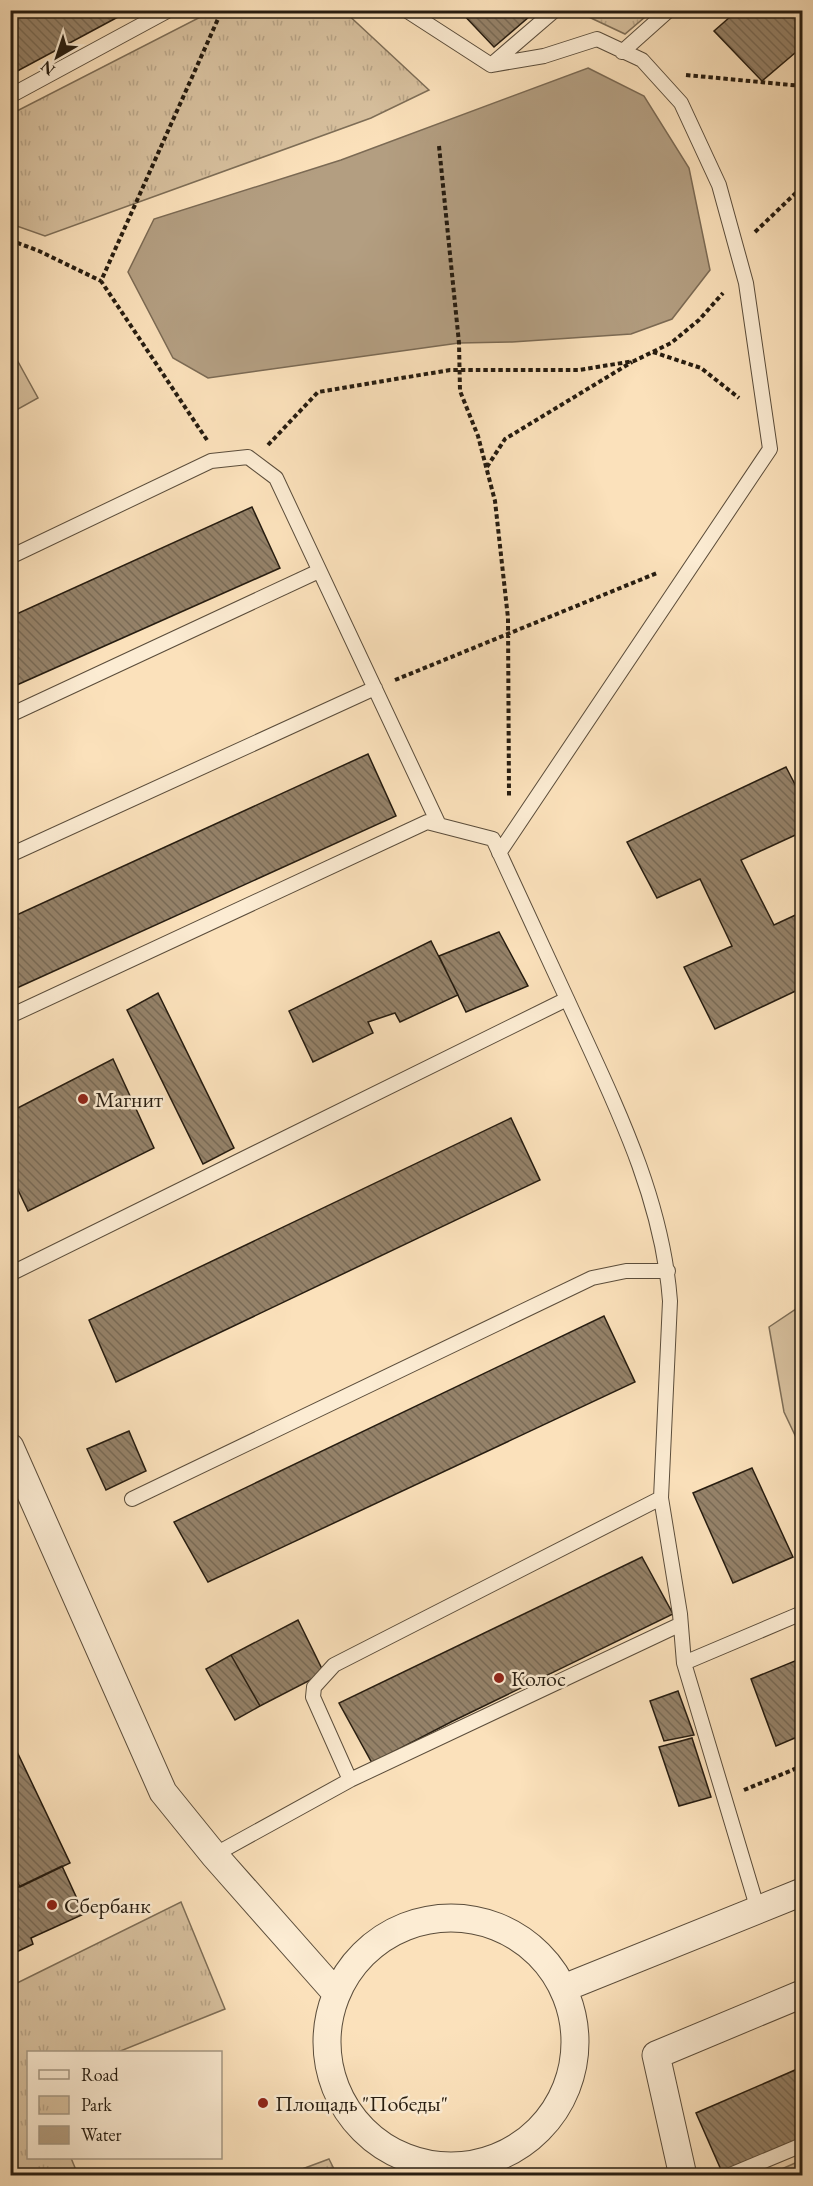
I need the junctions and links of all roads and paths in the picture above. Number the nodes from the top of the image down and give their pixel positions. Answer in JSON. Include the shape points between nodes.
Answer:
{"nodes":[{"id":1,"x":169,"y":10,"type":"edge"},
{"id":2,"x":222,"y":10,"type":"edge"},
{"id":3,"x":406,"y":10,"type":"edge"},
{"id":4,"x":555,"y":10,"type":"edge"},
{"id":5,"x":669,"y":10,"type":"edge"},
{"id":6,"x":622,"y":52,"type":"junction"},
{"id":7,"x":491,"y":65,"type":"junction"},
{"id":8,"x":652,"y":72,"type":"junction"},
{"id":9,"x":802,"y":86,"type":"edge"},
{"id":10,"x":10,"y":96,"type":"edge"},
{"id":11,"x":439,"y":146,"type":"dead end"},
{"id":12,"x":802,"y":187,"type":"edge"},
{"id":13,"x":10,"y":240,"type":"edge"},
{"id":14,"x":737,"y":249,"type":"junction"},
{"id":15,"x":741,"y":263,"type":"junction"},
{"id":16,"x":101,"y":281,"type":"junction"},
{"id":17,"x":653,"y":352,"type":"junction"},
{"id":18,"x":634,"y":361,"type":"junction"},
{"id":19,"x":459,"y":370,"type":"junction"},
{"id":20,"x":766,"y":422,"type":"junction"},
{"id":21,"x":221,"y":460,"type":"junction"},
{"id":22,"x":253,"y":461,"type":"junction"},
{"id":23,"x":487,"y":468,"type":"junction"},
{"id":24,"x":10,"y":557,"type":"edge"},
{"id":25,"x":698,"y":557,"type":"junction"},
{"id":26,"x":319,"y":571,"type":"junction"},
{"id":27,"x":508,"y":634,"type":"junction"},
{"id":28,"x":375,"y":688,"type":"junction"},
{"id":29,"x":10,"y":715,"type":"edge"},
{"id":30,"x":509,"y":800,"type":"dead end"},
{"id":31,"x":439,"y":825,"type":"junction"},
{"id":32,"x":500,"y":853,"type":"junction"},
{"id":33,"x":10,"y":855,"type":"edge"},
{"id":34,"x":567,"y":999,"type":"junction"},
{"id":35,"x":10,"y":1016,"type":"edge"},
{"id":36,"x":668,"y":1271,"type":"junction"},
{"id":37,"x":10,"y":1274,"type":"edge"},
{"id":38,"x":10,"y":1447,"type":"edge"},
{"id":39,"x":661,"y":1498,"type":"junction"},
{"id":40,"x":132,"y":1499,"type":"dead end"},
{"id":41,"x":802,"y":1613,"type":"edge"},
{"id":42,"x":679,"y":1625,"type":"junction"},
{"id":43,"x":684,"y":1663,"type":"junction"},
{"id":44,"x":802,"y":1766,"type":"edge"},
{"id":45,"x":350,"y":1780,"type":"junction"},
{"id":46,"x":724,"y":1798,"type":"junction"},
{"id":47,"x":214,"y":1855,"type":"junction"},
{"id":48,"x":802,"y":1892,"type":"edge"},
{"id":49,"x":758,"y":1910,"type":"junction"},
{"id":50,"x":564,"y":1988,"type":"junction"},
{"id":51,"x":336,"y":1993,"type":"junction"},
{"id":52,"x":802,"y":1994,"type":"edge"},
{"id":53,"x":802,"y":2145,"type":"edge"},
{"id":54,"x":402,"y":2167,"type":"edge"},
{"id":55,"x":472,"y":2171,"type":"edge"},
{"id":56,"x":683,"y":2175,"type":"edge"},
{"id":57,"x":728,"y":2175,"type":"edge"}],
"edges":[{"from":1,"to":10,"type":"lane"},
{"from":2,"to":16,"type":"path"},
{"from":3,"to":7,"type":"lane"},
{"from":4,"to":7,"type":"lane"},
{"from":5,"to":6,"type":"lane"},
{"from":6,"to":7,"type":"lane","via":[[597,39],[544,56]]},
{"from":6,"to":8,"type":"lane","via":[[642,60]]},
{"from":8,"to":9,"type":"path"},
{"from":8,"to":14,"type":"lane","via":[[681,103],[719,184]]},
{"from":11,"to":19,"type":"path"},
{"from":12,"to":14,"type":"path"},
{"from":13,"to":16,"type":"path"},
{"from":14,"to":15,"type":"lane"},
{"from":15,"to":17,"type":"path","via":[[723,293],[699,320]]},
{"from":15,"to":20,"type":"lane"},
{"from":16,"to":21,"type":"path"},
{"from":17,"to":18,"type":"path"},
{"from":17,"to":20,"type":"path","via":[[701,368]]},
{"from":18,"to":19,"type":"path","via":[[579,370]]},
{"from":18,"to":23,"type":"path","via":[[505,439]]},
{"from":19,"to":22,"type":"path","via":[[318,392]]},
{"from":19,"to":23,"type":"path","via":[[460,391]]},
{"from":20,"to":25,"type":"lane","via":[[770,449]]},
{"from":21,"to":22,"type":"lane","via":[[248,457]]},
{"from":21,"to":24,"type":"lane","via":[[211,461]]},
{"from":22,"to":26,"type":"lane","via":[[276,478]]},
{"from":23,"to":27,"type":"path","via":[[495,501]]},
{"from":25,"to":27,"type":"path"},
{"from":25,"to":32,"type":"lane"},
{"from":26,"to":28,"type":"lane"},
{"from":26,"to":29,"type":"lane"},
{"from":27,"to":28,"type":"path"},
{"from":27,"to":30,"type":"path"},
{"from":28,"to":31,"type":"lane"},
{"from":28,"to":33,"type":"lane"},
{"from":31,"to":32,"type":"lane","via":[[493,838]]},
{"from":31,"to":35,"type":"lane","via":[[427,822]]},
{"from":32,"to":34,"type":"lane"},
{"from":34,"to":36,"type":"lane","via":[[627,1135],[654,1208]]},
{"from":34,"to":37,"type":"lane"},
{"from":36,"to":39,"type":"lane"},
{"from":36,"to":40,"type":"lane","via":[[626,1271],[592,1278]]},
{"from":38,"to":47,"type":"street","via":[[163,1792]]},
{"from":39,"to":42,"type":"lane"},
{"from":39,"to":45,"type":"lane","via":[[334,1665],[314,1687],[314,1697]]},
{"from":41,"to":43,"type":"lane"},
{"from":42,"to":43,"type":"lane"},
{"from":42,"to":45,"type":"lane"},
{"from":43,"to":46,"type":"lane"},
{"from":44,"to":46,"type":"path"},
{"from":45,"to":47,"type":"lane"},
{"from":46,"to":49,"type":"lane"},
{"from":47,"to":51,"type":"street"},
{"from":48,"to":49,"type":"street"},
{"from":49,"to":50,"type":"street"},
{"from":50,"to":51,"type":"street","via":[[544,1958],[517,1936],[484,1921],[448,1917],[413,1923],[381,1938],[355,1962]]},
{"from":50,"to":55,"type":"street","via":[[575,2025],[575,2064],[562,2102],[538,2133],[506,2155]]},
{"from":51,"to":54,"type":"street","via":[[327,2024],[327,2057],[335,2089],[351,2118]]},
{"from":52,"to":56,"type":"street","via":[[656,2055]]},
{"from":53,"to":57,"type":"lane"},
{"from":54,"to":55,"type":"street"}]}
